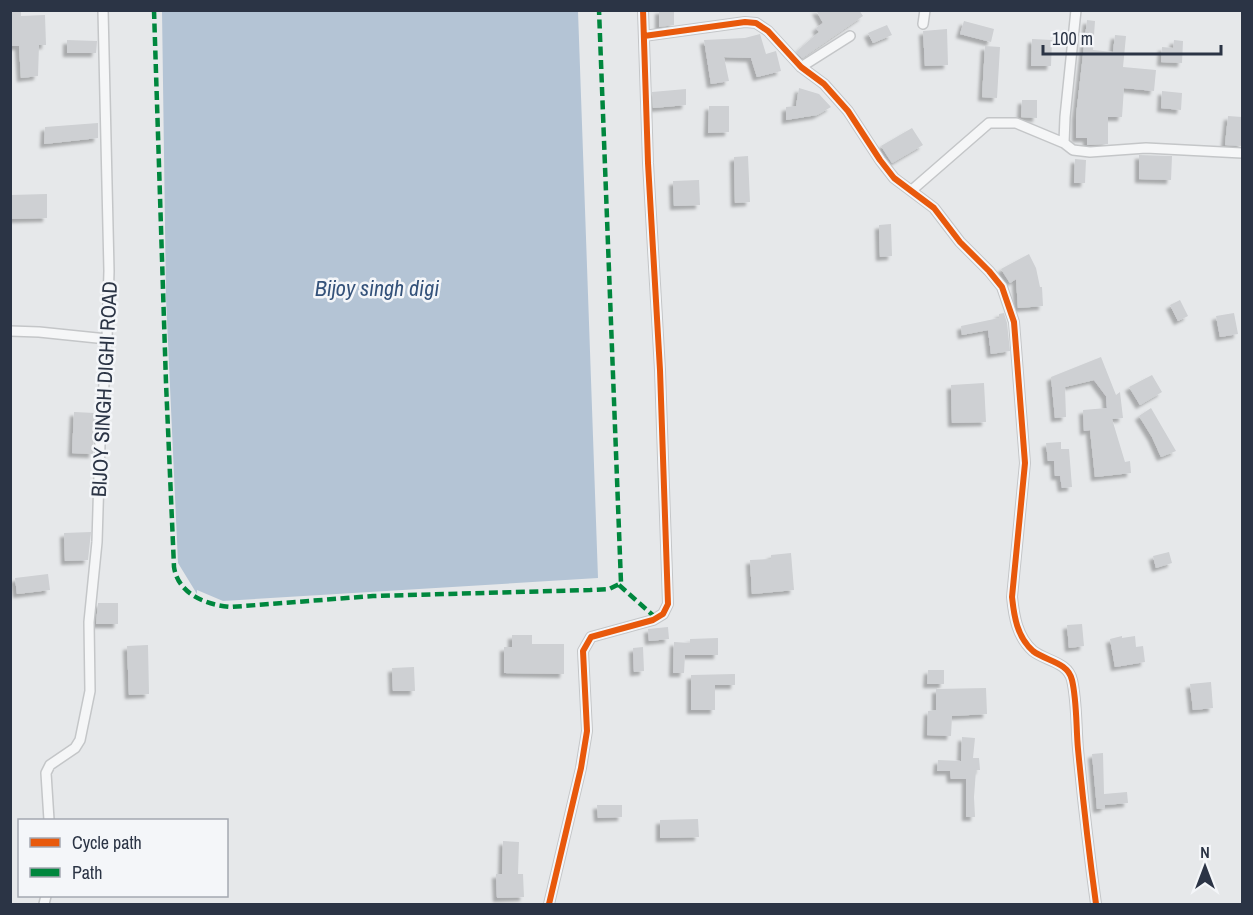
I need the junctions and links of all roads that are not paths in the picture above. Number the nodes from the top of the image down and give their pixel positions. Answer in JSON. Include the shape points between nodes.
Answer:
{"nodes":[{"id":1,"x":103,"y":10,"type":"edge"},
{"id":2,"x":643,"y":10,"type":"edge"},
{"id":3,"x":925,"y":10,"type":"edge"},
{"id":4,"x":1076,"y":10,"type":"edge"},
{"id":5,"x":923,"y":24,"type":"dead end"},
{"id":6,"x":644,"y":36,"type":"junction"},
{"id":7,"x":850,"y":36,"type":"dead end"},
{"id":8,"x":801,"y":67,"type":"junction"},
{"id":9,"x":1064,"y":143,"type":"junction"},
{"id":10,"x":1242,"y":153,"type":"edge"},
{"id":11,"x":912,"y":190,"type":"junction"},
{"id":12,"x":10,"y":331,"type":"edge"},
{"id":13,"x":107,"y":339,"type":"junction"},
{"id":14,"x":49,"y":819,"type":"edge"},
{"id":15,"x":549,"y":904,"type":"edge"},
{"id":16,"x":1096,"y":904,"type":"edge"}],
"edges":[{"from":1,"to":13,"type":"street","name":"BIJOY SINGH DIGHI ROAD"},
{"from":2,"to":6,"type":"street"},
{"from":3,"to":5,"type":"street"},
{"from":4,"to":9,"type":"street"},
{"from":6,"to":8,"type":"street","via":[[745,22],[756,24],[768,31]]},
{"from":6,"to":15,"type":"street","via":[[668,604],[663,614],[653,620],[591,637],[583,651],[587,731]]},
{"from":7,"to":8,"type":"street"},
{"from":8,"to":11,"type":"street","via":[[836,96],[894,178]]},
{"from":9,"to":10,"type":"street","via":[[1073,150],[1090,152],[1146,148]]},
{"from":9,"to":11,"type":"street","via":[[1016,123],[989,123]]},
{"from":11,"to":16,"type":"street","via":[[934,208],[1002,287],[1014,322],[1025,463],[1012,597],[1014,617],[1026,644],[1064,667],[1072,679]]},
{"from":12,"to":13,"type":"street"},
{"from":13,"to":14,"type":"street","name":"BIJOY SINGH DIGHI ROAD","via":[[98,542],[89,622],[90,691],[80,740],[46,773]]}]}
